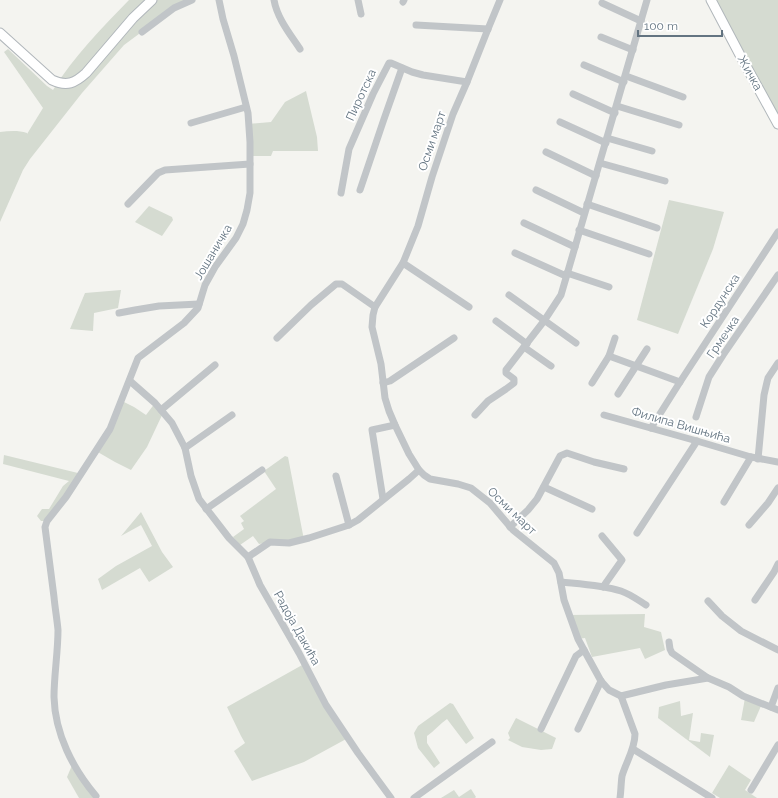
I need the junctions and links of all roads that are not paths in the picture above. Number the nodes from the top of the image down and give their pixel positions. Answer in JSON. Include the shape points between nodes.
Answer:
{"nodes":[{"id":1,"x":152,"y":0,"type":"edge"},
{"id":2,"x":192,"y":0,"type":"edge"},
{"id":3,"x":219,"y":0,"type":"edge"},
{"id":4,"x":274,"y":0,"type":"edge"},
{"id":5,"x":358,"y":0,"type":"edge"},
{"id":6,"x":500,"y":0,"type":"edge"},
{"id":7,"x":647,"y":0,"type":"edge"},
{"id":8,"x":711,"y":0,"type":"edge"},
{"id":9,"x":602,"y":3,"type":"dead end"},
{"id":10,"x":361,"y":14,"type":"dead end"},
{"id":11,"x":641,"y":20,"type":"junction"},
{"id":12,"x":416,"y":25,"type":"dead end"},
{"id":13,"x":488,"y":29,"type":"junction"},
{"id":14,"x":142,"y":32,"type":"dead end"},
{"id":15,"x":0,"y":33,"type":"edge"},
{"id":16,"x":601,"y":37,"type":"dead end"},
{"id":17,"x":300,"y":49,"type":"dead end"},
{"id":18,"x":633,"y":50,"type":"junction"},
{"id":19,"x":584,"y":65,"type":"dead end"},
{"id":20,"x":402,"y":68,"type":"junction"},
{"id":21,"x":625,"y":79,"type":"junction"},
{"id":22,"x":467,"y":82,"type":"junction"},
{"id":23,"x":573,"y":94,"type":"dead end"},
{"id":24,"x":683,"y":97,"type":"dead end"},
{"id":25,"x":246,"y":107,"type":"junction"},
{"id":26,"x":616,"y":109,"type":"junction"},
{"id":27,"x":560,"y":122,"type":"dead end"},
{"id":28,"x":191,"y":123,"type":"dead end"},
{"id":29,"x":778,"y":124,"type":"edge"},
{"id":30,"x":679,"y":125,"type":"dead end"},
{"id":31,"x":607,"y":140,"type":"junction"},
{"id":32,"x":652,"y":151,"type":"dead end"},
{"id":33,"x":546,"y":152,"type":"dead end"},
{"id":34,"x":600,"y":163,"type":"junction"},
{"id":35,"x":250,"y":164,"type":"junction"},
{"id":36,"x":596,"y":176,"type":"junction"},
{"id":37,"x":665,"y":181,"type":"dead end"},
{"id":38,"x":360,"y":190,"type":"dead end"},
{"id":39,"x":536,"y":190,"type":"dead end"},
{"id":40,"x":341,"y":192,"type":"dead end"},
{"id":41,"x":128,"y":204,"type":"dead end"},
{"id":42,"x":587,"y":204,"type":"junction"},
{"id":43,"x":584,"y":213,"type":"junction"},
{"id":44,"x":524,"y":223,"type":"dead end"},
{"id":45,"x":657,"y":228,"type":"dead end"},
{"id":46,"x":580,"y":230,"type":"junction"},
{"id":47,"x":778,"y":232,"type":"edge"},
{"id":48,"x":574,"y":247,"type":"junction"},
{"id":49,"x":515,"y":253,"type":"dead end"},
{"id":50,"x":649,"y":254,"type":"dead end"},
{"id":51,"x":404,"y":263,"type":"junction"},
{"id":52,"x":567,"y":275,"type":"junction"},
{"id":53,"x":778,"y":275,"type":"edge"},
{"id":54,"x":609,"y":287,"type":"dead end"},
{"id":55,"x":509,"y":295,"type":"dead end"},
{"id":56,"x":199,"y":304,"type":"junction"},
{"id":57,"x":375,"y":307,"type":"junction"},
{"id":58,"x":469,"y":307,"type":"dead end"},
{"id":59,"x":119,"y":313,"type":"dead end"},
{"id":60,"x":496,"y":321,"type":"dead end"},
{"id":61,"x":544,"y":321,"type":"junction"},
{"id":62,"x":277,"y":338,"type":"dead end"},
{"id":63,"x":454,"y":338,"type":"dead end"},
{"id":64,"x":615,"y":338,"type":"dead end"},
{"id":65,"x":576,"y":343,"type":"dead end"},
{"id":66,"x":525,"y":345,"type":"junction"},
{"id":67,"x":647,"y":349,"type":"dead end"},
{"id":68,"x":609,"y":356,"type":"junction"},
{"id":69,"x":778,"y":363,"type":"edge"},
{"id":70,"x":215,"y":365,"type":"dead end"},
{"id":71,"x":636,"y":365,"type":"junction"},
{"id":72,"x":551,"y":366,"type":"dead end"},
{"id":73,"x":130,"y":380,"type":"junction"},
{"id":74,"x":680,"y":382,"type":"junction"},
{"id":75,"x":383,"y":383,"type":"junction"},
{"id":76,"x":592,"y":383,"type":"dead end"},
{"id":77,"x":618,"y":394,"type":"dead end"},
{"id":78,"x":161,"y":410,"type":"junction"},
{"id":79,"x":604,"y":414,"type":"dead end"},
{"id":80,"x":232,"y":415,"type":"dead end"},
{"id":81,"x":475,"y":415,"type":"dead end"},
{"id":82,"x":696,"y":417,"type":"dead end"},
{"id":83,"x":395,"y":425,"type":"junction"},
{"id":84,"x":651,"y":428,"type":"junction"},
{"id":85,"x":697,"y":441,"type":"junction"},
{"id":86,"x":185,"y":448,"type":"junction"},
{"id":87,"x":755,"y":458,"type":"junction"},
{"id":88,"x":778,"y":462,"type":"edge"},
{"id":89,"x":262,"y":470,"type":"dead end"},
{"id":90,"x":419,"y":470,"type":"junction"},
{"id":91,"x":624,"y":470,"type":"dead end"},
{"id":92,"x":336,"y":476,"type":"dead end"},
{"id":93,"x":544,"y":487,"type":"junction"},
{"id":94,"x":778,"y":488,"type":"edge"},
{"id":95,"x":384,"y":499,"type":"junction"},
{"id":96,"x":724,"y":502,"type":"dead end"},
{"id":97,"x":206,"y":509,"type":"junction"},
{"id":98,"x":592,"y":509,"type":"dead end"},
{"id":99,"x":749,"y":524,"type":"dead end"},
{"id":100,"x":349,"y":525,"type":"junction"},
{"id":101,"x":510,"y":527,"type":"junction"},
{"id":102,"x":637,"y":533,"type":"dead end"},
{"id":103,"x":602,"y":536,"type":"dead end"},
{"id":104,"x":248,"y":557,"type":"junction"},
{"id":105,"x":778,"y":564,"type":"edge"},
{"id":106,"x":561,"y":582,"type":"junction"},
{"id":107,"x":603,"y":587,"type":"junction"},
{"id":108,"x":755,"y":600,"type":"dead end"},
{"id":109,"x":708,"y":601,"type":"dead end"},
{"id":110,"x":646,"y":605,"type":"dead end"},
{"id":111,"x":669,"y":642,"type":"dead end"},
{"id":112,"x":584,"y":650,"type":"junction"},
{"id":113,"x":778,"y":650,"type":"edge"},
{"id":114,"x":708,"y":678,"type":"junction"},
{"id":115,"x":600,"y":681,"type":"junction"},
{"id":116,"x":778,"y":688,"type":"edge"},
{"id":117,"x":621,"y":696,"type":"junction"},
{"id":118,"x":771,"y":707,"type":"junction"},
{"id":119,"x":778,"y":710,"type":"edge"},
{"id":120,"x":541,"y":729,"type":"dead end"},
{"id":121,"x":578,"y":729,"type":"dead end"},
{"id":122,"x":492,"y":742,"type":"dead end"},
{"id":123,"x":778,"y":745,"type":"edge"},
{"id":124,"x":633,"y":749,"type":"junction"},
{"id":125,"x":751,"y":790,"type":"dead end"},
{"id":126,"x":96,"y":796,"type":"dead end"},
{"id":127,"x":391,"y":798,"type":"edge"},
{"id":128,"x":414,"y":798,"type":"edge"},
{"id":129,"x":620,"y":798,"type":"edge"},
{"id":130,"x":712,"y":798,"type":"edge"}],
"edges":[{"from":1,"to":15,"type":"street","via":[[133,18],[86,73],[70,83],[62,84],[52,80]]},
{"from":2,"to":14,"type":"street","via":[[174,8]]},
{"from":3,"to":25,"type":"street","name":"Јошаничка"},
{"from":4,"to":17,"type":"street","via":[[283,23]]},
{"from":5,"to":10,"type":"street"},
{"from":6,"to":13,"type":"street","name":"Осми март"},
{"from":7,"to":11,"type":"street"},
{"from":8,"to":29,"type":"street","name":"Жичка"},
{"from":9,"to":11,"type":"street"},
{"from":11,"to":18,"type":"street"},
{"from":12,"to":13,"type":"street"},
{"from":13,"to":22,"type":"street","name":"Осми март"},
{"from":16,"to":18,"type":"street"},
{"from":18,"to":21,"type":"street"},
{"from":19,"to":21,"type":"street"},
{"from":20,"to":22,"type":"street","name":"Пиротска","via":[[423,75]]},
{"from":20,"to":38,"type":"street"},
{"from":20,"to":40,"type":"street","name":"Пиротска","via":[[389,63],[373,94],[349,149]]},
{"from":21,"to":24,"type":"street"},
{"from":21,"to":26,"type":"street"},
{"from":22,"to":51,"type":"street","name":"Осми март","via":[[453,114]]},
{"from":23,"to":26,"type":"street"},
{"from":25,"to":28,"type":"street"},
{"from":25,"to":35,"type":"street","name":"Јошаничка"},
{"from":26,"to":30,"type":"street"},
{"from":26,"to":31,"type":"street"},
{"from":27,"to":31,"type":"street"},
{"from":31,"to":32,"type":"street"},
{"from":31,"to":34,"type":"street"},
{"from":33,"to":36,"type":"street"},
{"from":34,"to":36,"type":"street"},
{"from":34,"to":37,"type":"street"},
{"from":35,"to":41,"type":"street","via":[[164,170]]},
{"from":35,"to":56,"type":"street","name":"Јошаничка","via":[[250,193],[245,218],[236,238],[205,285]]},
{"from":36,"to":42,"type":"street"},
{"from":39,"to":43,"type":"street"},
{"from":42,"to":43,"type":"street"},
{"from":42,"to":45,"type":"street"},
{"from":43,"to":46,"type":"street"},
{"from":44,"to":48,"type":"street"},
{"from":46,"to":48,"type":"street"},
{"from":46,"to":50,"type":"street"},
{"from":47,"to":74,"type":"street","name":"Кордунска"},
{"from":48,"to":52,"type":"street"},
{"from":49,"to":52,"type":"street"},
{"from":51,"to":57,"type":"street","name":"Осми март"},
{"from":51,"to":58,"type":"street"},
{"from":52,"to":54,"type":"street"},
{"from":52,"to":61,"type":"street","via":[[561,295]]},
{"from":53,"to":82,"type":"street","name":"Грмечка","via":[[709,377]]},
{"from":55,"to":61,"type":"street"},
{"from":56,"to":59,"type":"street","via":[[159,306]]},
{"from":56,"to":73,"type":"street","name":"Јошаничка","via":[[184,323],[138,358]]},
{"from":57,"to":62,"type":"street","via":[[342,284],[336,284]]},
{"from":57,"to":75,"type":"street","name":"Осми март","via":[[372,327]]},
{"from":60,"to":66,"type":"street"},
{"from":61,"to":65,"type":"street"},
{"from":61,"to":66,"type":"street"},
{"from":63,"to":75,"type":"street","via":[[390,381]]},
{"from":64,"to":68,"type":"street"},
{"from":66,"to":72,"type":"street"},
{"from":66,"to":81,"type":"street","via":[[506,370],[514,379],[514,383],[488,401]]},
{"from":67,"to":71,"type":"street"},
{"from":68,"to":71,"type":"street"},
{"from":68,"to":76,"type":"street"},
{"from":69,"to":87,"type":"street","via":[[767,382]]},
{"from":70,"to":78,"type":"street"},
{"from":71,"to":74,"type":"street"},
{"from":71,"to":77,"type":"street"},
{"from":73,"to":78,"type":"street"},
{"from":73,"to":126,"type":"street","name":"Јошаничка","via":[[110,429],[45,527],[58,631],[54,698],[56,719],[69,756]]},
{"from":74,"to":84,"type":"street","name":"Кордунска"},
{"from":75,"to":83,"type":"street","name":"Осми март","via":[[385,398]]},
{"from":78,"to":86,"type":"street","via":[[172,423]]},
{"from":79,"to":84,"type":"street","name":"Филипа Вишњића"},
{"from":80,"to":86,"type":"street"},
{"from":83,"to":90,"type":"street","name":"Осми март"},
{"from":83,"to":95,"type":"street","via":[[372,430]]},
{"from":84,"to":85,"type":"street","name":"Филипа Вишњића"},
{"from":85,"to":87,"type":"street","name":"Филипа Вишњића"},
{"from":85,"to":102,"type":"street"},
{"from":86,"to":97,"type":"street","via":[[191,476],[199,499]]},
{"from":87,"to":88,"type":"street","name":"Филипа Вишњића"},
{"from":87,"to":96,"type":"street"},
{"from":89,"to":97,"type":"street"},
{"from":90,"to":95,"type":"street"},
{"from":90,"to":101,"type":"street","name":"Осми март","via":[[430,479],[471,488],[490,502]]},
{"from":91,"to":93,"type":"street","via":[[565,454],[559,458]]},
{"from":92,"to":100,"type":"street"},
{"from":93,"to":98,"type":"street"},
{"from":93,"to":101,"type":"street","via":[[532,505]]},
{"from":94,"to":99,"type":"street"},
{"from":95,"to":100,"type":"street"},
{"from":97,"to":104,"type":"street"},
{"from":100,"to":104,"type":"street","via":[[289,544],[270,542]]},
{"from":101,"to":106,"type":"street","name":"Осми март","via":[[554,563]]},
{"from":103,"to":107,"type":"street","via":[[622,560]]},
{"from":104,"to":127,"type":"street","name":"Радоја Дакића","via":[[260,585],[326,705]]},
{"from":105,"to":108,"type":"street"},
{"from":106,"to":107,"type":"street"},
{"from":106,"to":112,"type":"street","name":"Осми март","via":[[572,624]]},
{"from":107,"to":110,"type":"street","via":[[622,592]]},
{"from":109,"to":113,"type":"street","via":[[741,631]]},
{"from":111,"to":114,"type":"street","via":[[672,653]]},
{"from":112,"to":115,"type":"street","name":"Осми март"},
{"from":112,"to":120,"type":"street","via":[[576,656]]},
{"from":114,"to":117,"type":"street"},
{"from":114,"to":118,"type":"street"},
{"from":115,"to":117,"type":"street","name":"Осми март","via":[[609,690]]},
{"from":115,"to":121,"type":"street"},
{"from":116,"to":118,"type":"street"},
{"from":117,"to":124,"type":"street","via":[[635,734]]},
{"from":118,"to":119,"type":"street"},
{"from":122,"to":128,"type":"street"},
{"from":123,"to":125,"type":"street"},
{"from":124,"to":129,"type":"street","via":[[622,775]]},
{"from":124,"to":130,"type":"street"}]}
